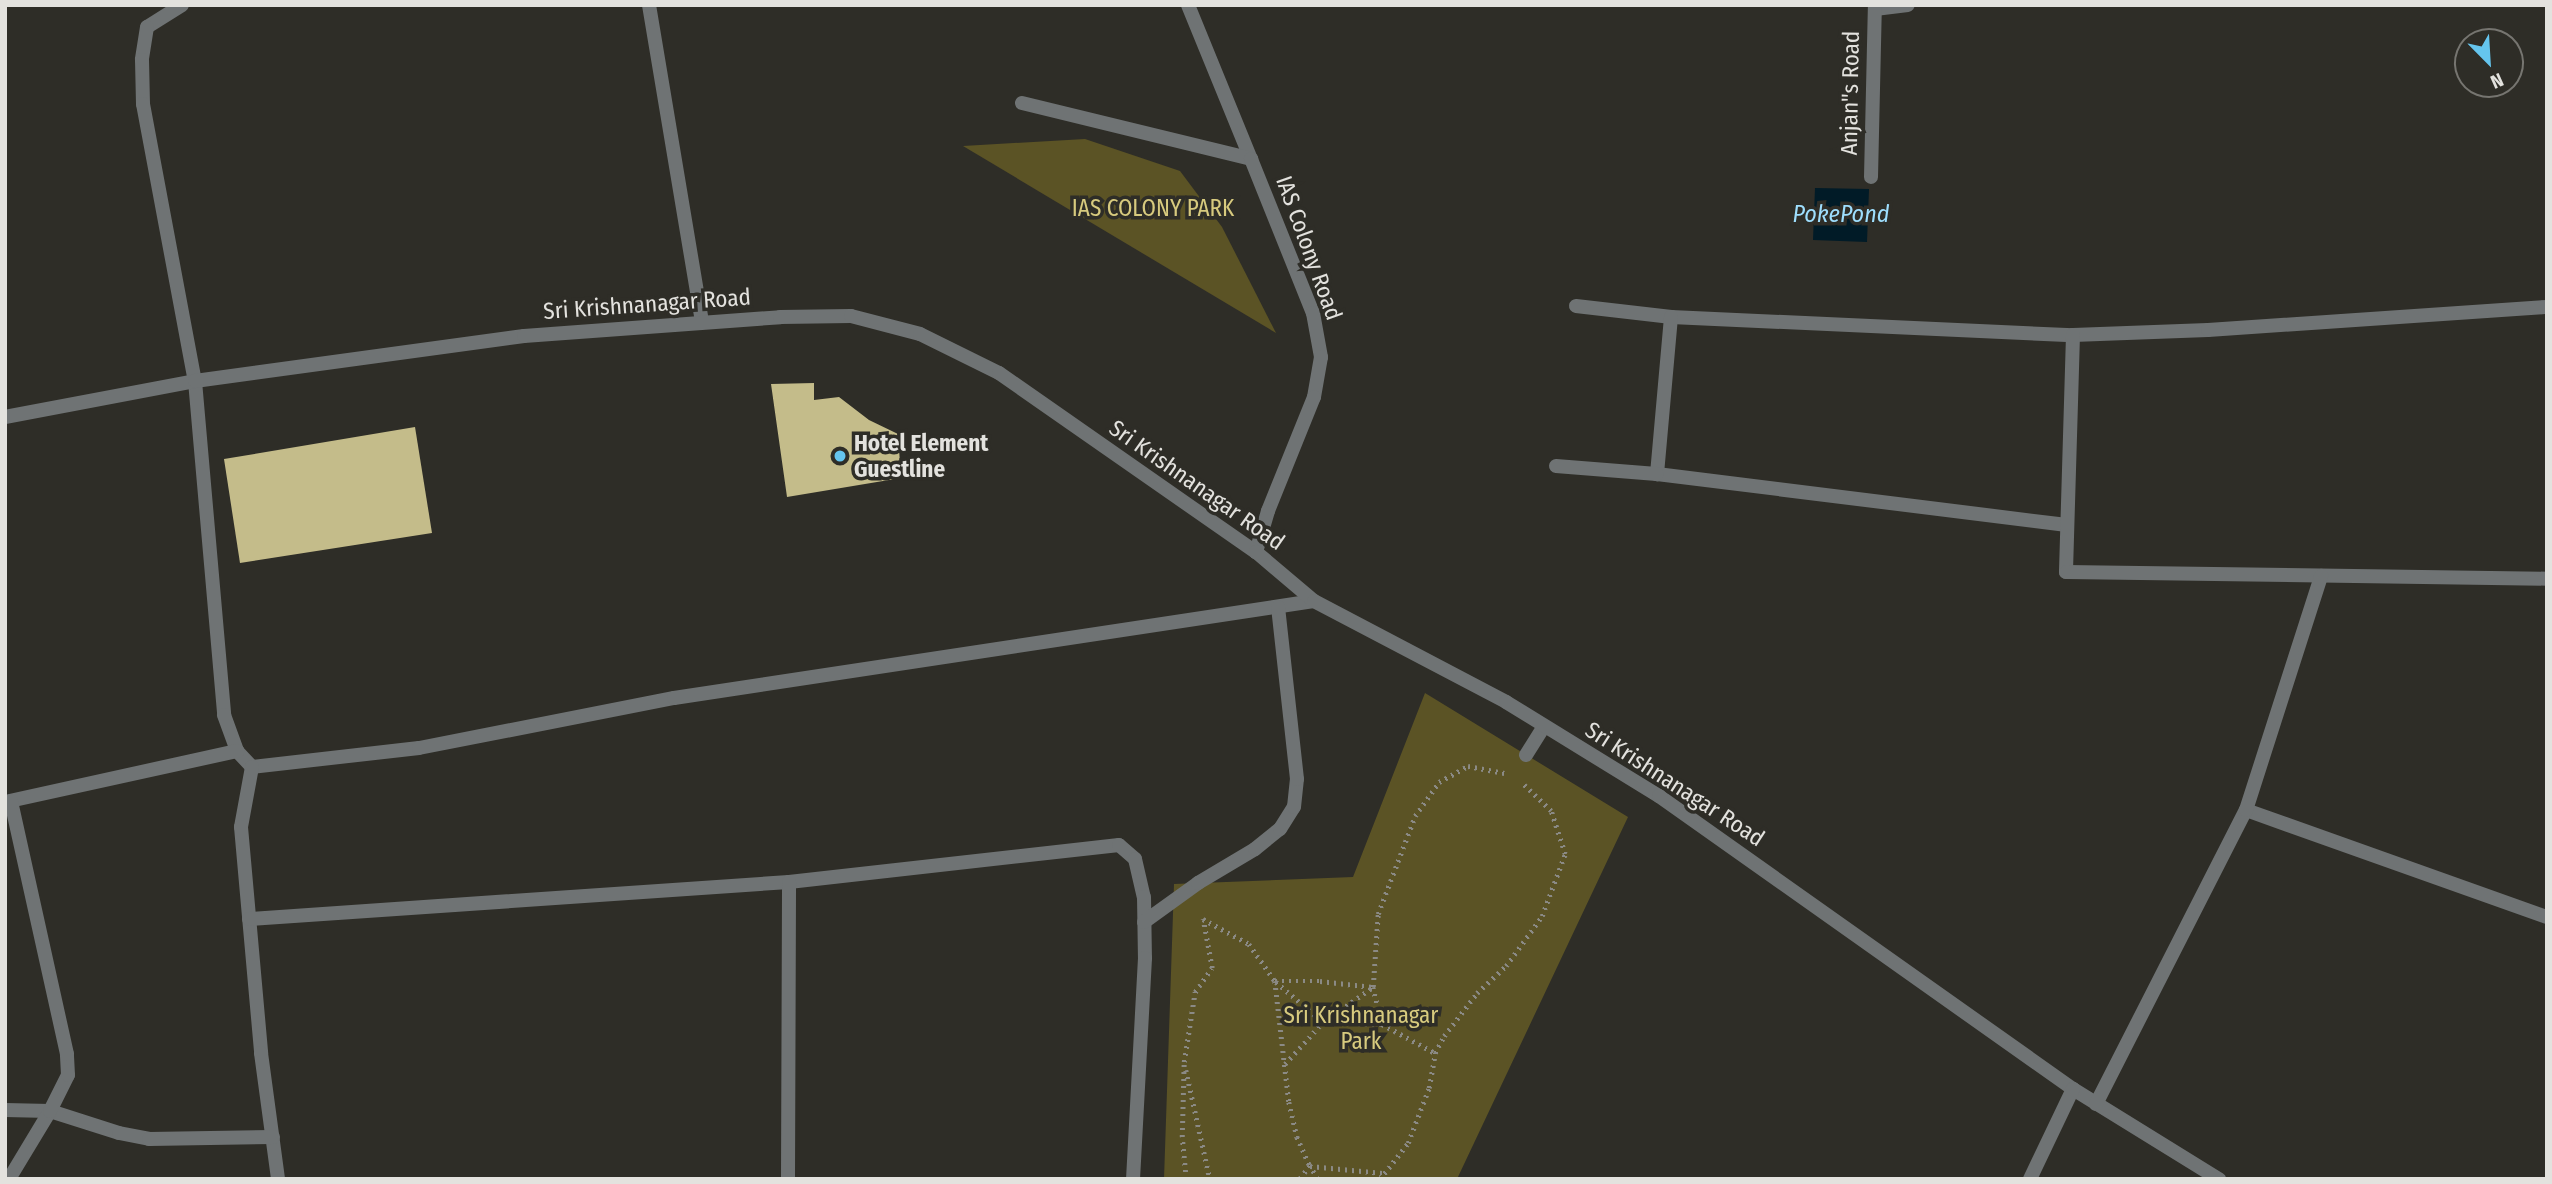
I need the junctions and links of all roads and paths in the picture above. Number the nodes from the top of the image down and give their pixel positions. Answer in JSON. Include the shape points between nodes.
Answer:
{"nodes":[{"id":1,"x":182,"y":5,"type":"edge"},
{"id":2,"x":649,"y":5,"type":"edge"},
{"id":3,"x":1908,"y":5,"type":"edge"},
{"id":4,"x":1193,"y":7,"type":"edge"},
{"id":5,"x":1875,"y":7,"type":"edge"},
{"id":6,"x":1022,"y":103,"type":"dead end"},
{"id":7,"x":1251,"y":159,"type":"junction"},
{"id":8,"x":1871,"y":177,"type":"dead end"},
{"id":9,"x":1576,"y":306,"type":"dead end"},
{"id":10,"x":2547,"y":307,"type":"edge"},
{"id":11,"x":1671,"y":317,"type":"junction"},
{"id":12,"x":702,"y":322,"type":"junction"},
{"id":13,"x":2073,"y":335,"type":"junction"},
{"id":14,"x":195,"y":381,"type":"junction"},
{"id":15,"x":5,"y":417,"type":"edge"},
{"id":16,"x":1556,"y":466,"type":"dead end"},
{"id":17,"x":1657,"y":474,"type":"junction"},
{"id":18,"x":2067,"y":525,"type":"junction"},
{"id":19,"x":1256,"y":552,"type":"junction"},
{"id":20,"x":2321,"y":576,"type":"junction"},
{"id":21,"x":2547,"y":579,"type":"edge"},
{"id":22,"x":1314,"y":601,"type":"junction"},
{"id":23,"x":1278,"y":607,"type":"junction"},
{"id":24,"x":1544,"y":726,"type":"junction"},
{"id":25,"x":237,"y":751,"type":"junction"},
{"id":26,"x":1526,"y":755,"type":"dead end"},
{"id":27,"x":252,"y":767,"type":"junction"},
{"id":28,"x":8,"y":802,"type":"edge"},
{"id":29,"x":2246,"y":810,"type":"junction"},
{"id":30,"x":789,"y":882,"type":"junction"},
{"id":31,"x":2547,"y":917,"type":"edge"},
{"id":32,"x":249,"y":919,"type":"junction"},
{"id":33,"x":1144,"y":922,"type":"junction"},
{"id":34,"x":1275,"y":981,"type":"junction"},
{"id":35,"x":1373,"y":987,"type":"junction"},
{"id":36,"x":1323,"y":1021,"type":"junction"},
{"id":37,"x":1382,"y":1024,"type":"junction"},
{"id":38,"x":1436,"y":1053,"type":"junction"},
{"id":39,"x":1184,"y":1062,"type":"junction"},
{"id":40,"x":1285,"y":1064,"type":"junction"},
{"id":41,"x":2073,"y":1089,"type":"junction"},
{"id":42,"x":2096,"y":1104,"type":"junction"},
{"id":43,"x":5,"y":1110,"type":"edge"},
{"id":44,"x":50,"y":1111,"type":"junction"},
{"id":45,"x":273,"y":1138,"type":"junction"},
{"id":46,"x":1310,"y":1167,"type":"junction"},
{"id":47,"x":1382,"y":1176,"type":"edge"},
{"id":48,"x":9,"y":1179,"type":"edge"},
{"id":49,"x":278,"y":1179,"type":"edge"},
{"id":50,"x":788,"y":1179,"type":"edge"},
{"id":51,"x":1133,"y":1179,"type":"edge"},
{"id":52,"x":1186,"y":1179,"type":"edge"},
{"id":53,"x":1210,"y":1179,"type":"edge"},
{"id":54,"x":1300,"y":1179,"type":"edge"},
{"id":55,"x":1317,"y":1179,"type":"edge"},
{"id":56,"x":2030,"y":1179,"type":"edge"},
{"id":57,"x":2219,"y":1179,"type":"edge"}],
"edges":[{"from":1,"to":14,"type":"street","via":[[147,27],[143,104]]},
{"from":2,"to":12,"type":"street"},
{"from":3,"to":5,"type":"street"},
{"from":4,"to":7,"type":"street","name":"IAS Colony Road"},
{"from":5,"to":8,"type":"street","name":"Anjan\"s Road"},
{"from":6,"to":7,"type":"street","name":"IAS Colony Road"},
{"from":7,"to":19,"type":"street","name":"IAS Colony Road","via":[[1313,313],[1321,357],[1314,397]]},
{"from":9,"to":11,"type":"street"},
{"from":10,"to":13,"type":"street"},
{"from":11,"to":13,"type":"street"},
{"from":11,"to":17,"type":"street"},
{"from":12,"to":14,"type":"street","name":"Sri Krishnanagar Road","via":[[524,336]]},
{"from":12,"to":19,"type":"street","name":"Sri Krishnanagar Road","via":[[851,316],[920,334],[999,373]]},
{"from":13,"to":18,"type":"street"},
{"from":14,"to":15,"type":"street","name":"Sri Krishnanagar Road"},
{"from":14,"to":25,"type":"street","via":[[224,715]]},
{"from":16,"to":17,"type":"street"},
{"from":17,"to":18,"type":"street"},
{"from":18,"to":20,"type":"street","via":[[2066,572]]},
{"from":19,"to":22,"type":"street","name":"Sri Krishnanagar Road"},
{"from":20,"to":21,"type":"street"},
{"from":20,"to":29,"type":"street"},
{"from":22,"to":23,"type":"street"},
{"from":22,"to":24,"type":"street","name":"Sri Krishnanagar Road","via":[[1430,659]]},
{"from":23,"to":27,"type":"street","via":[[674,698],[419,748]]},
{"from":23,"to":33,"type":"street","via":[[1297,779],[1294,807],[1280,829],[1255,849]]},
{"from":24,"to":26,"type":"street"},
{"from":24,"to":41,"type":"street","name":"Sri Krishnanagar Road","via":[[1659,796]]},
{"from":25,"to":27,"type":"street"},
{"from":25,"to":28,"type":"street"},
{"from":27,"to":32,"type":"street","via":[[241,827]]},
{"from":28,"to":44,"type":"street","via":[[66,1054],[68,1074]]},
{"from":29,"to":31,"type":"street"},
{"from":29,"to":42,"type":"street"},
{"from":30,"to":32,"type":"street"},
{"from":30,"to":33,"type":"street","via":[[1119,845],[1135,859],[1144,897]]},
{"from":30,"to":50,"type":"street"},
{"from":32,"to":45,"type":"street"},
{"from":33,"to":51,"type":"street"},
{"from":34,"to":35,"type":"path"},
{"from":34,"to":36,"type":"path"},
{"from":34,"to":39,"type":"path","via":[[1249,944],[1203,919],[1212,968],[1195,992]]},
{"from":34,"to":40,"type":"path"},
{"from":35,"to":36,"type":"path"},
{"from":35,"to":37,"type":"path"},
{"from":35,"to":38,"type":"path","via":[[1378,914],[1415,816],[1439,782],[1468,766],[1514,775],[1551,811],[1565,854],[1542,915],[1506,966],[1477,993]]},
{"from":36,"to":37,"type":"path"},
{"from":36,"to":40,"type":"path"},
{"from":37,"to":38,"type":"path"},
{"from":38,"to":47,"type":"path","via":[[1429,1088],[1408,1143]]},
{"from":39,"to":52,"type":"path"},
{"from":39,"to":53,"type":"path"},
{"from":40,"to":46,"type":"path","via":[[1297,1137]]},
{"from":41,"to":42,"type":"street","name":"Sri Krishnanagar Road"},
{"from":41,"to":56,"type":"street"},
{"from":42,"to":57,"type":"street","name":"Sri Krishnanagar Road"},
{"from":43,"to":44,"type":"street"},
{"from":44,"to":45,"type":"street","via":[[149,1139]]},
{"from":44,"to":48,"type":"street"},
{"from":45,"to":49,"type":"street"},
{"from":46,"to":47,"type":"path"},
{"from":46,"to":54,"type":"path"},
{"from":46,"to":55,"type":"path"}]}
